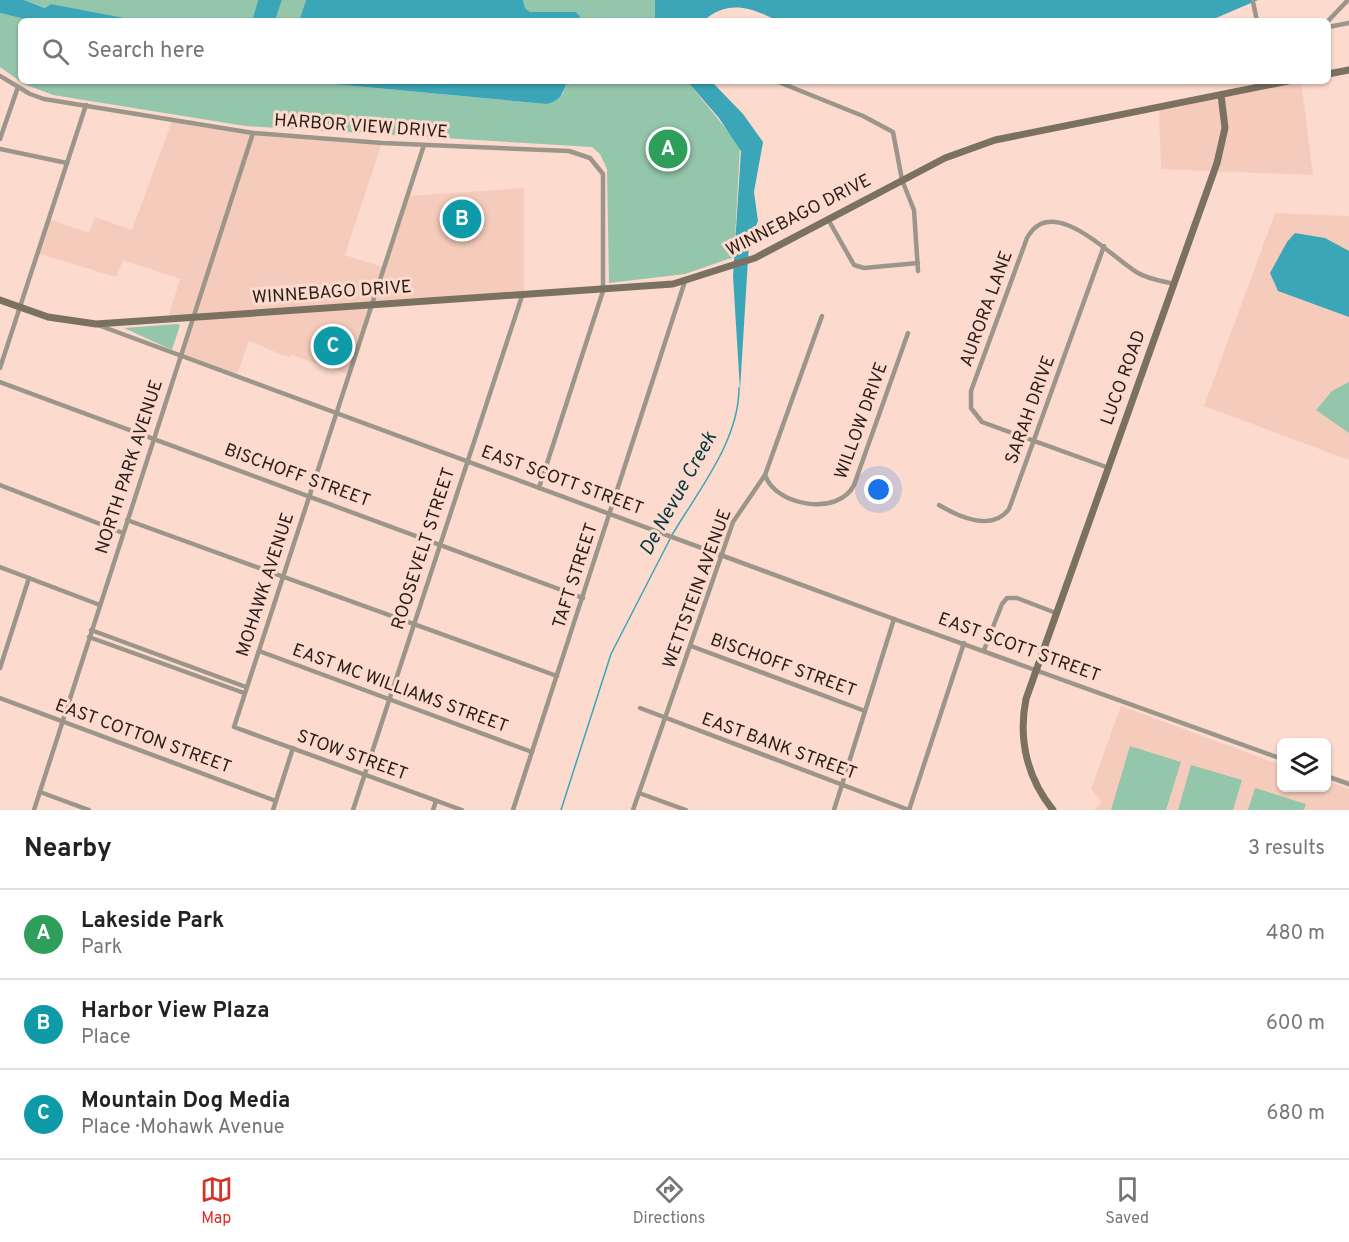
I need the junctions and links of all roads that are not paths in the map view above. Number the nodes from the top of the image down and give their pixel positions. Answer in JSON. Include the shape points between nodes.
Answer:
{"nodes":[{"id":1,"x":1348,"y":0,"type":"edge"},
{"id":2,"x":1253,"y":2,"type":"dead end"},
{"id":3,"x":1256,"y":18,"type":"edge"},
{"id":4,"x":1331,"y":18,"type":"edge"},
{"id":5,"x":1349,"y":23,"type":"edge"},
{"id":6,"x":1331,"y":26,"type":"edge"},
{"id":7,"x":1349,"y":70,"type":"edge"},
{"id":8,"x":1331,"y":73,"type":"edge"},
{"id":9,"x":0,"y":76,"type":"edge"},
{"id":10,"x":783,"y":84,"type":"edge"},
{"id":11,"x":1265,"y":84,"type":"edge"},
{"id":12,"x":18,"y":87,"type":"junction"},
{"id":13,"x":1221,"y":94,"type":"junction"},
{"id":14,"x":86,"y":105,"type":"junction"},
{"id":15,"x":253,"y":133,"type":"junction"},
{"id":16,"x":0,"y":139,"type":"edge"},
{"id":17,"x":424,"y":145,"type":"junction"},
{"id":18,"x":0,"y":149,"type":"edge"},
{"id":19,"x":67,"y":163,"type":"junction"},
{"id":20,"x":902,"y":180,"type":"junction"},
{"id":21,"x":829,"y":220,"type":"junction"},
{"id":22,"x":1104,"y":246,"type":"junction"},
{"id":23,"x":918,"y":263,"type":"junction"},
{"id":24,"x":918,"y":271,"type":"dead end"},
{"id":25,"x":686,"y":281,"type":"junction"},
{"id":26,"x":1174,"y":284,"type":"junction"},
{"id":27,"x":603,"y":291,"type":"junction"},
{"id":28,"x":522,"y":296,"type":"junction"},
{"id":29,"x":0,"y":300,"type":"edge"},
{"id":30,"x":374,"y":305,"type":"junction"},
{"id":31,"x":19,"y":307,"type":"junction"},
{"id":32,"x":193,"y":316,"type":"junction"},
{"id":33,"x":822,"y":316,"type":"dead end"},
{"id":34,"x":96,"y":324,"type":"junction"},
{"id":35,"x":909,"y":333,"type":"dead end"},
{"id":36,"x":180,"y":356,"type":"junction"},
{"id":37,"x":0,"y":368,"type":"edge"},
{"id":38,"x":0,"y":382,"type":"edge"},
{"id":39,"x":336,"y":413,"type":"junction"},
{"id":40,"x":153,"y":438,"type":"junction"},
{"id":41,"x":1034,"y":441,"type":"junction"},
{"id":42,"x":467,"y":462,"type":"junction"},
{"id":43,"x":1108,"y":468,"type":"junction"},
{"id":44,"x":765,"y":475,"type":"junction"},
{"id":45,"x":0,"y":485,"type":"edge"},
{"id":46,"x":539,"y":488,"type":"junction"},
{"id":47,"x":310,"y":495,"type":"junction"},
{"id":48,"x":939,"y":505,"type":"dead end"},
{"id":49,"x":610,"y":514,"type":"junction"},
{"id":50,"x":127,"y":520,"type":"junction"},
{"id":51,"x":123,"y":533,"type":"junction"},
{"id":52,"x":440,"y":545,"type":"junction"},
{"id":53,"x":721,"y":555,"type":"junction"},
{"id":54,"x":0,"y":567,"type":"edge"},
{"id":55,"x":283,"y":576,"type":"junction"},
{"id":56,"x":29,"y":578,"type":"junction"},
{"id":57,"x":583,"y":598,"type":"junction"},
{"id":58,"x":100,"y":605,"type":"junction"},
{"id":59,"x":1056,"y":613,"type":"junction"},
{"id":60,"x":894,"y":619,"type":"junction"},
{"id":61,"x":413,"y":624,"type":"junction"},
{"id":62,"x":91,"y":630,"type":"junction"},
{"id":63,"x":89,"y":637,"type":"junction"},
{"id":64,"x":964,"y":643,"type":"junction"},
{"id":65,"x":691,"y":646,"type":"junction"},
{"id":66,"x":984,"y":650,"type":"junction"},
{"id":67,"x":259,"y":651,"type":"junction"},
{"id":68,"x":0,"y":668,"type":"edge"},
{"id":69,"x":1035,"y":669,"type":"junction"},
{"id":70,"x":557,"y":676,"type":"junction"},
{"id":71,"x":246,"y":687,"type":"junction"},
{"id":72,"x":244,"y":693,"type":"junction"},
{"id":73,"x":0,"y":698,"type":"edge"},
{"id":74,"x":389,"y":700,"type":"junction"},
{"id":75,"x":640,"y":708,"type":"dead end"},
{"id":76,"x":865,"y":711,"type":"junction"},
{"id":77,"x":665,"y":719,"type":"junction"},
{"id":78,"x":63,"y":722,"type":"junction"},
{"id":79,"x":234,"y":727,"type":"joint"},
{"id":80,"x":293,"y":748,"type":"junction"},
{"id":81,"x":532,"y":752,"type":"junction"},
{"id":82,"x":1277,"y":758,"type":"edge"},
{"id":83,"x":365,"y":775,"type":"junction"},
{"id":84,"x":1331,"y":778,"type":"edge"},
{"id":85,"x":1349,"y":784,"type":"edge"},
{"id":86,"x":843,"y":785,"type":"junction"},
{"id":87,"x":40,"y":792,"type":"junction"},
{"id":88,"x":639,"y":792,"type":"junction"},
{"id":89,"x":276,"y":801,"type":"junction"},
{"id":90,"x":436,"y":801,"type":"junction"},
{"id":91,"x":34,"y":810,"type":"edge"},
{"id":92,"x":89,"y":810,"type":"edge"},
{"id":93,"x":273,"y":810,"type":"edge"},
{"id":94,"x":353,"y":810,"type":"edge"},
{"id":95,"x":433,"y":810,"type":"edge"},
{"id":96,"x":462,"y":810,"type":"edge"},
{"id":97,"x":513,"y":810,"type":"edge"},
{"id":98,"x":633,"y":810,"type":"edge"},
{"id":99,"x":686,"y":810,"type":"edge"},
{"id":100,"x":834,"y":810,"type":"edge"},
{"id":101,"x":909,"y":810,"type":"edge"},
{"id":102,"x":1053,"y":810,"type":"edge"}],
"edges":[{"from":1,"to":4,"type":"street"},
{"from":2,"to":3,"type":"street"},
{"from":5,"to":6,"type":"street"},
{"from":7,"to":8,"type":"main road"},
{"from":9,"to":12,"type":"street","name":"HARBOR VIEW DRIVE"},
{"from":10,"to":20,"type":"street","via":[[888,127],[896,141]]},
{"from":11,"to":13,"type":"main road","name":"WINNEBAGO DRIVE"},
{"from":12,"to":14,"type":"street","name":"HARBOR VIEW DRIVE","via":[[44,99]]},
{"from":12,"to":16,"type":"street"},
{"from":13,"to":20,"type":"main road","name":"WINNEBAGO DRIVE","via":[[1011,135],[961,151]]},
{"from":13,"to":26,"type":"main road","name":"LUCO ROAD","via":[[1225,128],[1221,149]]},
{"from":14,"to":15,"type":"street","name":"HARBOR VIEW DRIVE"},
{"from":14,"to":19,"type":"street"},
{"from":15,"to":17,"type":"street","name":"HARBOR VIEW DRIVE"},
{"from":15,"to":32,"type":"street","name":"NORTH PARK AVENUE"},
{"from":17,"to":27,"type":"street","name":"HARBOR VIEW DRIVE","via":[[569,151],[593,160],[603,174]]},
{"from":17,"to":30,"type":"street","name":"MOHAWK AVENUE"},
{"from":18,"to":19,"type":"street"},
{"from":19,"to":31,"type":"street"},
{"from":20,"to":21,"type":"main road","name":"WINNEBAGO DRIVE"},
{"from":20,"to":23,"type":"street","via":[[914,210]]},
{"from":21,"to":23,"type":"street","via":[[854,265]]},
{"from":21,"to":25,"type":"main road","name":"WINNEBAGO DRIVE","via":[[755,258]]},
{"from":22,"to":26,"type":"street","name":"AURORA LANE","via":[[1139,273]]},
{"from":22,"to":41,"type":"street","name":"SARAH DRIVE"},
{"from":22,"to":41,"type":"street","name":"AURORA LANE","via":[[1087,234],[1047,222],[1036,226],[1026,239],[971,394],[972,410],[984,423]]},
{"from":23,"to":24,"type":"street"},
{"from":25,"to":27,"type":"main road","name":"WINNEBAGO DRIVE"},
{"from":25,"to":49,"type":"street","name":"TAFT STREET"},
{"from":26,"to":43,"type":"main road","name":"LUCO ROAD"},
{"from":27,"to":28,"type":"main road","name":"WINNEBAGO DRIVE"},
{"from":27,"to":46,"type":"street","name":"HARBOR VIEW DRIVE"},
{"from":28,"to":30,"type":"main road","name":"WINNEBAGO DRIVE"},
{"from":28,"to":42,"type":"street","name":"ROOSEVELT STREET"},
{"from":29,"to":31,"type":"main road","name":"EAST SCOTT STREET"},
{"from":30,"to":32,"type":"main road","name":"WINNEBAGO DRIVE"},
{"from":30,"to":39,"type":"street","name":"MOHAWK AVENUE"},
{"from":31,"to":34,"type":"main road","name":"EAST SCOTT STREET","via":[[71,322]]},
{"from":31,"to":37,"type":"street"},
{"from":32,"to":34,"type":"main road","name":"WINNEBAGO DRIVE"},
{"from":32,"to":36,"type":"street","name":"NORTH PARK AVENUE"},
{"from":33,"to":44,"type":"street","name":"WETTSTEIN AVENUE"},
{"from":34,"to":36,"type":"street","name":"EAST SCOTT STREET"},
{"from":35,"to":44,"type":"street","name":"WILLOW DRIVE","via":[[848,495],[833,501],[799,504],[772,488]]},
{"from":36,"to":39,"type":"street","name":"EAST SCOTT STREET"},
{"from":36,"to":40,"type":"street","name":"NORTH PARK AVENUE"},
{"from":38,"to":40,"type":"street","name":"BISCHOFF STREET"},
{"from":39,"to":42,"type":"street","name":"EAST SCOTT STREET"},
{"from":39,"to":47,"type":"street","name":"MOHAWK AVENUE"},
{"from":40,"to":47,"type":"street","name":"BISCHOFF STREET"},
{"from":40,"to":50,"type":"street","name":"NORTH PARK AVENUE"},
{"from":41,"to":43,"type":"street","name":"AURORA LANE"},
{"from":41,"to":48,"type":"street","name":"SARAH DRIVE","via":[[1010,507],[1002,517],[989,521],[974,519]]},
{"from":42,"to":46,"type":"street","name":"EAST SCOTT STREET"},
{"from":42,"to":52,"type":"street","name":"ROOSEVELT STREET"},
{"from":43,"to":59,"type":"main road","name":"LUCO ROAD"},
{"from":44,"to":53,"type":"street","name":"WETTSTEIN AVENUE","via":[[736,514]]},
{"from":45,"to":51,"type":"street"},
{"from":46,"to":49,"type":"street","name":"EAST SCOTT STREET"},
{"from":47,"to":52,"type":"street","name":"BISCHOFF STREET"},
{"from":47,"to":55,"type":"street","name":"MOHAWK AVENUE"},
{"from":49,"to":53,"type":"street","name":"EAST SCOTT STREET"},
{"from":49,"to":57,"type":"street","name":"TAFT STREET"},
{"from":50,"to":51,"type":"street","name":"NORTH PARK AVENUE"},
{"from":50,"to":55,"type":"street"},
{"from":51,"to":58,"type":"street","name":"NORTH PARK AVENUE"},
{"from":52,"to":57,"type":"street","name":"BISCHOFF STREET"},
{"from":52,"to":61,"type":"street","name":"ROOSEVELT STREET"},
{"from":53,"to":60,"type":"street","name":"EAST SCOTT STREET"},
{"from":53,"to":65,"type":"street","name":"WETTSTEIN AVENUE"},
{"from":54,"to":56,"type":"street"},
{"from":55,"to":61,"type":"street"},
{"from":55,"to":67,"type":"street","name":"MOHAWK AVENUE"},
{"from":56,"to":58,"type":"street"},
{"from":56,"to":68,"type":"street"},
{"from":57,"to":70,"type":"street","name":"TAFT STREET"},
{"from":58,"to":62,"type":"street","name":"NORTH PARK AVENUE"},
{"from":59,"to":66,"type":"street","via":[[1007,598]]},
{"from":59,"to":69,"type":"main road","name":"LUCO ROAD"},
{"from":60,"to":64,"type":"street","name":"EAST SCOTT STREET"},
{"from":60,"to":76,"type":"street"},
{"from":61,"to":70,"type":"street"},
{"from":61,"to":74,"type":"street","name":"ROOSEVELT STREET"},
{"from":62,"to":63,"type":"street","name":"NORTH PARK AVENUE"},
{"from":62,"to":71,"type":"street"},
{"from":63,"to":72,"type":"street"},
{"from":63,"to":78,"type":"street","name":"NORTH PARK AVENUE"},
{"from":64,"to":66,"type":"street","name":"EAST SCOTT STREET"},
{"from":64,"to":101,"type":"street"},
{"from":65,"to":76,"type":"street","name":"BISCHOFF STREET"},
{"from":65,"to":77,"type":"street","name":"WETTSTEIN AVENUE"},
{"from":66,"to":69,"type":"street","name":"EAST SCOTT STREET"},
{"from":67,"to":71,"type":"street","name":"MOHAWK AVENUE"},
{"from":67,"to":74,"type":"street","name":"EAST MC WILLIAMS STREET"},
{"from":69,"to":82,"type":"street","name":"EAST SCOTT STREET"},
{"from":69,"to":102,"type":"main road","name":"LUCO ROAD","via":[[1024,708],[1024,743],[1034,779]]},
{"from":70,"to":81,"type":"street","name":"TAFT STREET"},
{"from":71,"to":72,"type":"street","name":"MOHAWK AVENUE"},
{"from":72,"to":79,"type":"street","name":"MOHAWK AVENUE"},
{"from":73,"to":78,"type":"street","name":"EAST COTTON STREET"},
{"from":74,"to":81,"type":"street","name":"EAST MC WILLIAMS STREET"},
{"from":74,"to":83,"type":"street","name":"ROOSEVELT STREET"},
{"from":75,"to":77,"type":"street","name":"EAST BANK STREET"},
{"from":76,"to":86,"type":"street"},
{"from":77,"to":86,"type":"street","name":"EAST BANK STREET"},
{"from":77,"to":88,"type":"street","name":"WETTSTEIN AVENUE"},
{"from":78,"to":87,"type":"street","name":"NORTH PARK AVENUE"},
{"from":78,"to":89,"type":"street","name":"EAST COTTON STREET"},
{"from":79,"to":80,"type":"street","name":"STOW STREET"},
{"from":80,"to":83,"type":"street","name":"STOW STREET"},
{"from":80,"to":89,"type":"street"},
{"from":81,"to":97,"type":"street","name":"TAFT STREET"},
{"from":83,"to":90,"type":"street","name":"STOW STREET"},
{"from":83,"to":94,"type":"street","name":"ROOSEVELT STREET"},
{"from":84,"to":85,"type":"street"},
{"from":86,"to":100,"type":"street"},
{"from":86,"to":101,"type":"street","name":"EAST BANK STREET"},
{"from":87,"to":91,"type":"street","name":"NORTH PARK AVENUE"},
{"from":87,"to":92,"type":"street"},
{"from":88,"to":98,"type":"street","name":"WETTSTEIN AVENUE"},
{"from":88,"to":99,"type":"street"},
{"from":89,"to":93,"type":"street"},
{"from":90,"to":95,"type":"street"},
{"from":90,"to":96,"type":"street","name":"STOW STREET"}]}
